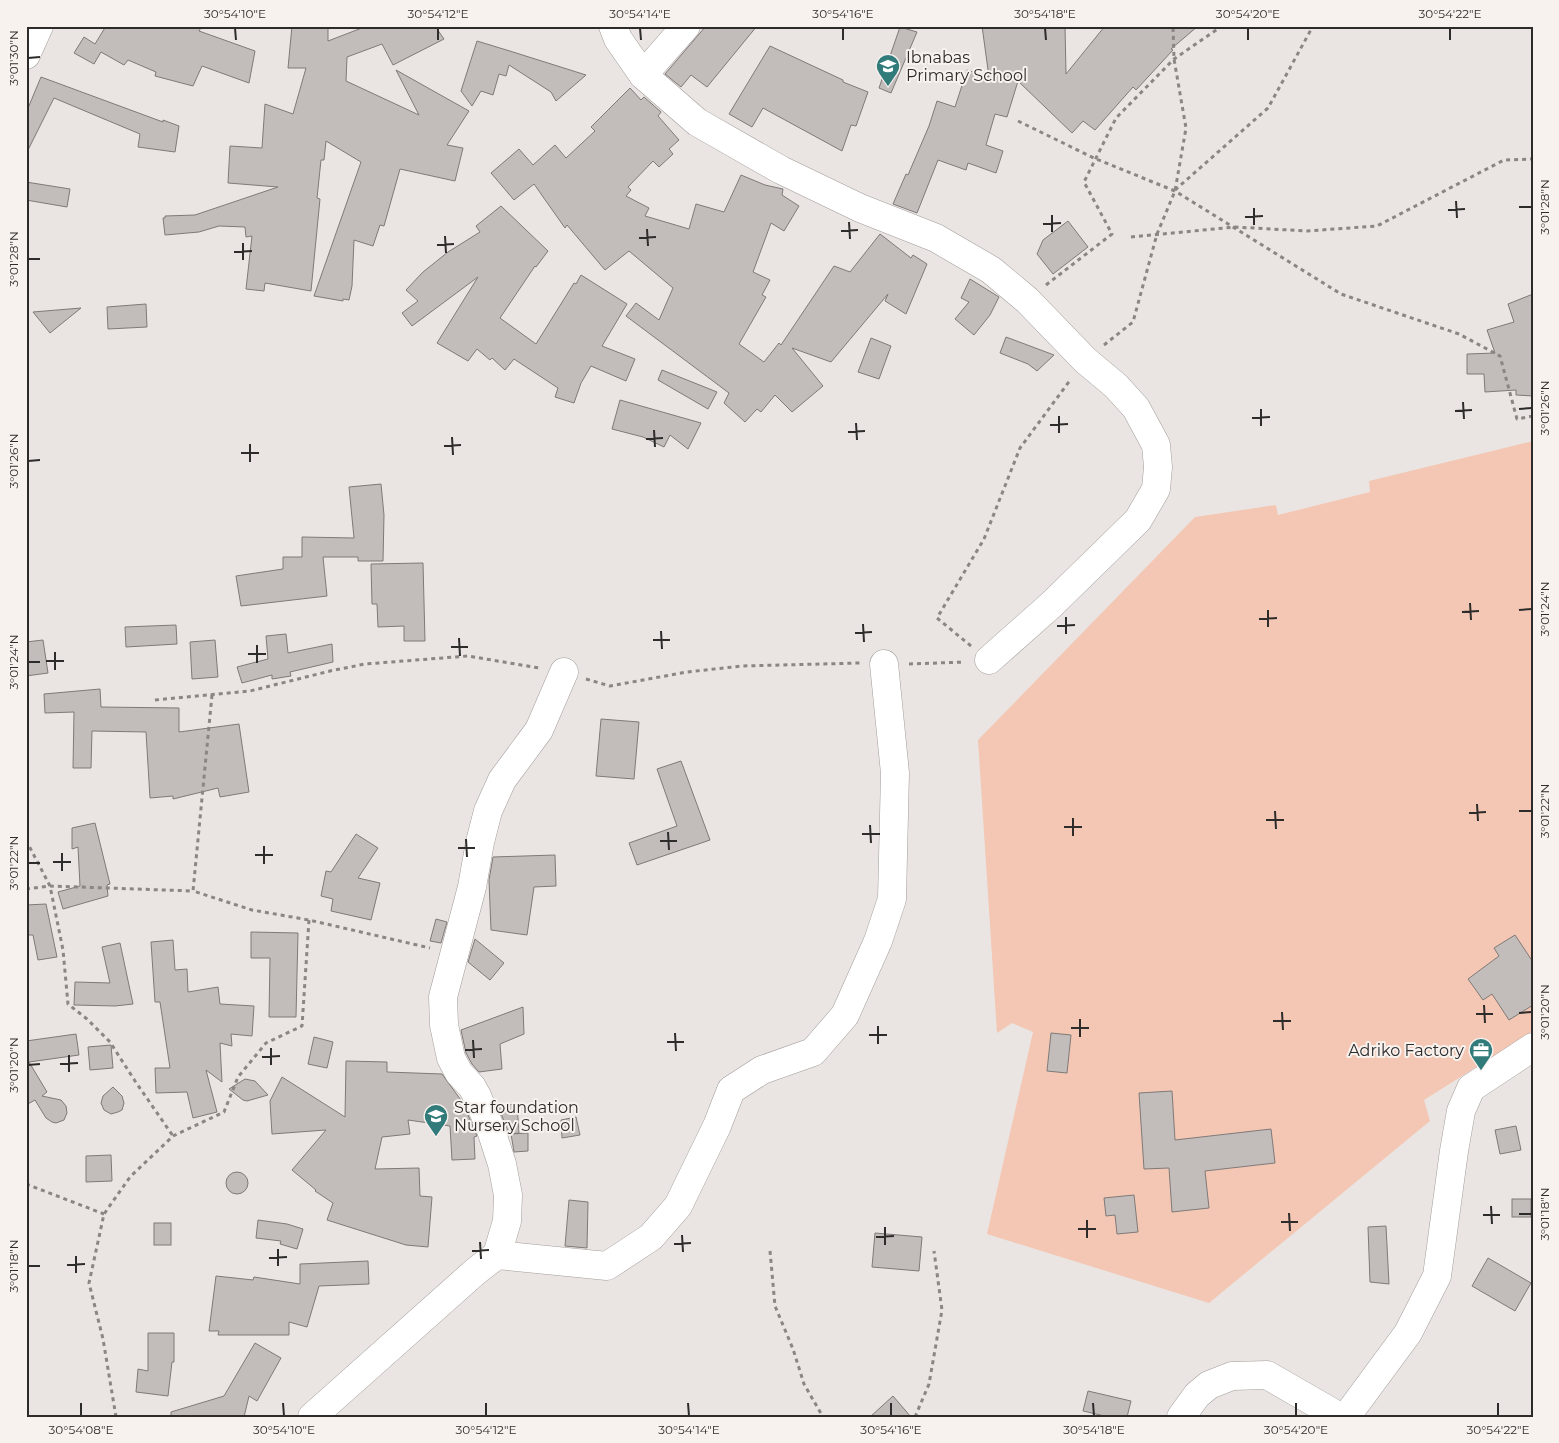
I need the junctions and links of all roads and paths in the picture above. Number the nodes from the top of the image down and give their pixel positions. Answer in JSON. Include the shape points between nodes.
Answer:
{"nodes":[{"id":1,"x":39,"y":26,"type":"edge"},
{"id":2,"x":613,"y":26,"type":"edge"},
{"id":3,"x":686,"y":26,"type":"edge"},
{"id":4,"x":1222,"y":26,"type":"edge"},
{"id":5,"x":1313,"y":26,"type":"edge"},
{"id":6,"x":26,"y":55,"type":"edge"},
{"id":7,"x":643,"y":75,"type":"junction"},
{"id":8,"x":1018,"y":121,"type":"dead end"},
{"id":9,"x":1096,"y":159,"type":"junction"},
{"id":10,"x":1533,"y":159,"type":"edge"},
{"id":11,"x":1175,"y":191,"type":"junction"},
{"id":12,"x":1235,"y":227,"type":"junction"},
{"id":13,"x":1132,"y":237,"type":"dead end"},
{"id":14,"x":1027,"y":300,"type":"junction"},
{"id":15,"x":1533,"y":416,"type":"edge"},
{"id":16,"x":989,"y":660,"type":"dead end"},
{"id":17,"x":884,"y":664,"type":"dead end"},
{"id":18,"x":564,"y":672,"type":"dead end"},
{"id":19,"x":212,"y":695,"type":"dead end"},
{"id":20,"x":26,"y":840,"type":"edge"},
{"id":21,"x":50,"y":886,"type":"junction"},
{"id":22,"x":26,"y":890,"type":"edge"},
{"id":23,"x":193,"y":891,"type":"junction"},
{"id":24,"x":309,"y":920,"type":"junction"},
{"id":25,"x":454,"y":953,"type":"junction"},
{"id":26,"x":1533,"y":1047,"type":"edge"},
{"id":27,"x":174,"y":1136,"type":"junction"},
{"id":28,"x":26,"y":1184,"type":"edge"},
{"id":29,"x":104,"y":1214,"type":"junction"},
{"id":30,"x":770,"y":1251,"type":"dead end"},
{"id":31,"x":934,"y":1251,"type":"dead end"},
{"id":32,"x":497,"y":1255,"type":"junction"},
{"id":33,"x":116,"y":1417,"type":"edge"},
{"id":34,"x":312,"y":1417,"type":"edge"},
{"id":35,"x":823,"y":1417,"type":"edge"},
{"id":36,"x":915,"y":1417,"type":"edge"},
{"id":37,"x":1181,"y":1417,"type":"edge"},
{"id":38,"x":1340,"y":1417,"type":"edge"},
{"id":39,"x":1346,"y":1417,"type":"edge"}],
"edges":[{"from":1,"to":6,"type":"street"},
{"from":2,"to":7,"type":"street","via":[[618,39]]},
{"from":3,"to":7,"type":"street"},
{"from":4,"to":9,"type":"path","via":[[1174,60],[1116,118]]},
{"from":5,"to":11,"type":"path","via":[[1268,108]]},
{"from":7,"to":14,"type":"street","via":[[697,122],[781,170],[860,208],[936,238],[991,270]]},
{"from":8,"to":9,"type":"path"},
{"from":9,"to":11,"type":"path"},
{"from":9,"to":14,"type":"path","via":[[1084,182],[1112,234]]},
{"from":10,"to":12,"type":"path","via":[[1504,160],[1378,226],[1307,231]]},
{"from":11,"to":12,"type":"path"},
{"from":12,"to":13,"type":"path"},
{"from":12,"to":15,"type":"path","via":[[1341,294],[1459,334],[1500,356],[1517,419]]},
{"from":14,"to":16,"type":"street","via":[[1136,408],[1156,445],[1156,489],[1138,520]]},
{"from":17,"to":32,"type":"street","via":[[895,773],[892,899],[878,941],[845,1015],[813,1052],[762,1070],[731,1090],[678,1206],[652,1237],[607,1266]]},
{"from":18,"to":25,"type":"street","via":[[539,730],[502,780],[488,811]]},
{"from":19,"to":23,"type":"path"},
{"from":20,"to":21,"type":"path"},
{"from":21,"to":22,"type":"path"},
{"from":21,"to":23,"type":"path"},
{"from":21,"to":27,"type":"path","via":[[64,950],[68,1004],[110,1042]]},
{"from":23,"to":24,"type":"path","via":[[252,910]]},
{"from":24,"to":25,"type":"path"},
{"from":24,"to":27,"type":"path","via":[[302,1026],[266,1043],[238,1078],[224,1112]]},
{"from":25,"to":32,"type":"street","via":[[443,997],[444,1025],[454,1066],[477,1096],[502,1164],[508,1204],[507,1221]]},
{"from":26,"to":39,"type":"street","via":[[1471,1088],[1461,1111],[1437,1276],[1408,1333]]},
{"from":27,"to":29,"type":"path","via":[[130,1176]]},
{"from":28,"to":29,"type":"path"},
{"from":29,"to":33,"type":"path","via":[[89,1283]]},
{"from":30,"to":35,"type":"path","via":[[774,1306],[804,1384]]},
{"from":31,"to":36,"type":"path","via":[[942,1310],[929,1384]]},
{"from":32,"to":34,"type":"street"},
{"from":37,"to":38,"type":"street","via":[[1209,1385],[1232,1376],[1267,1375]]}]}
